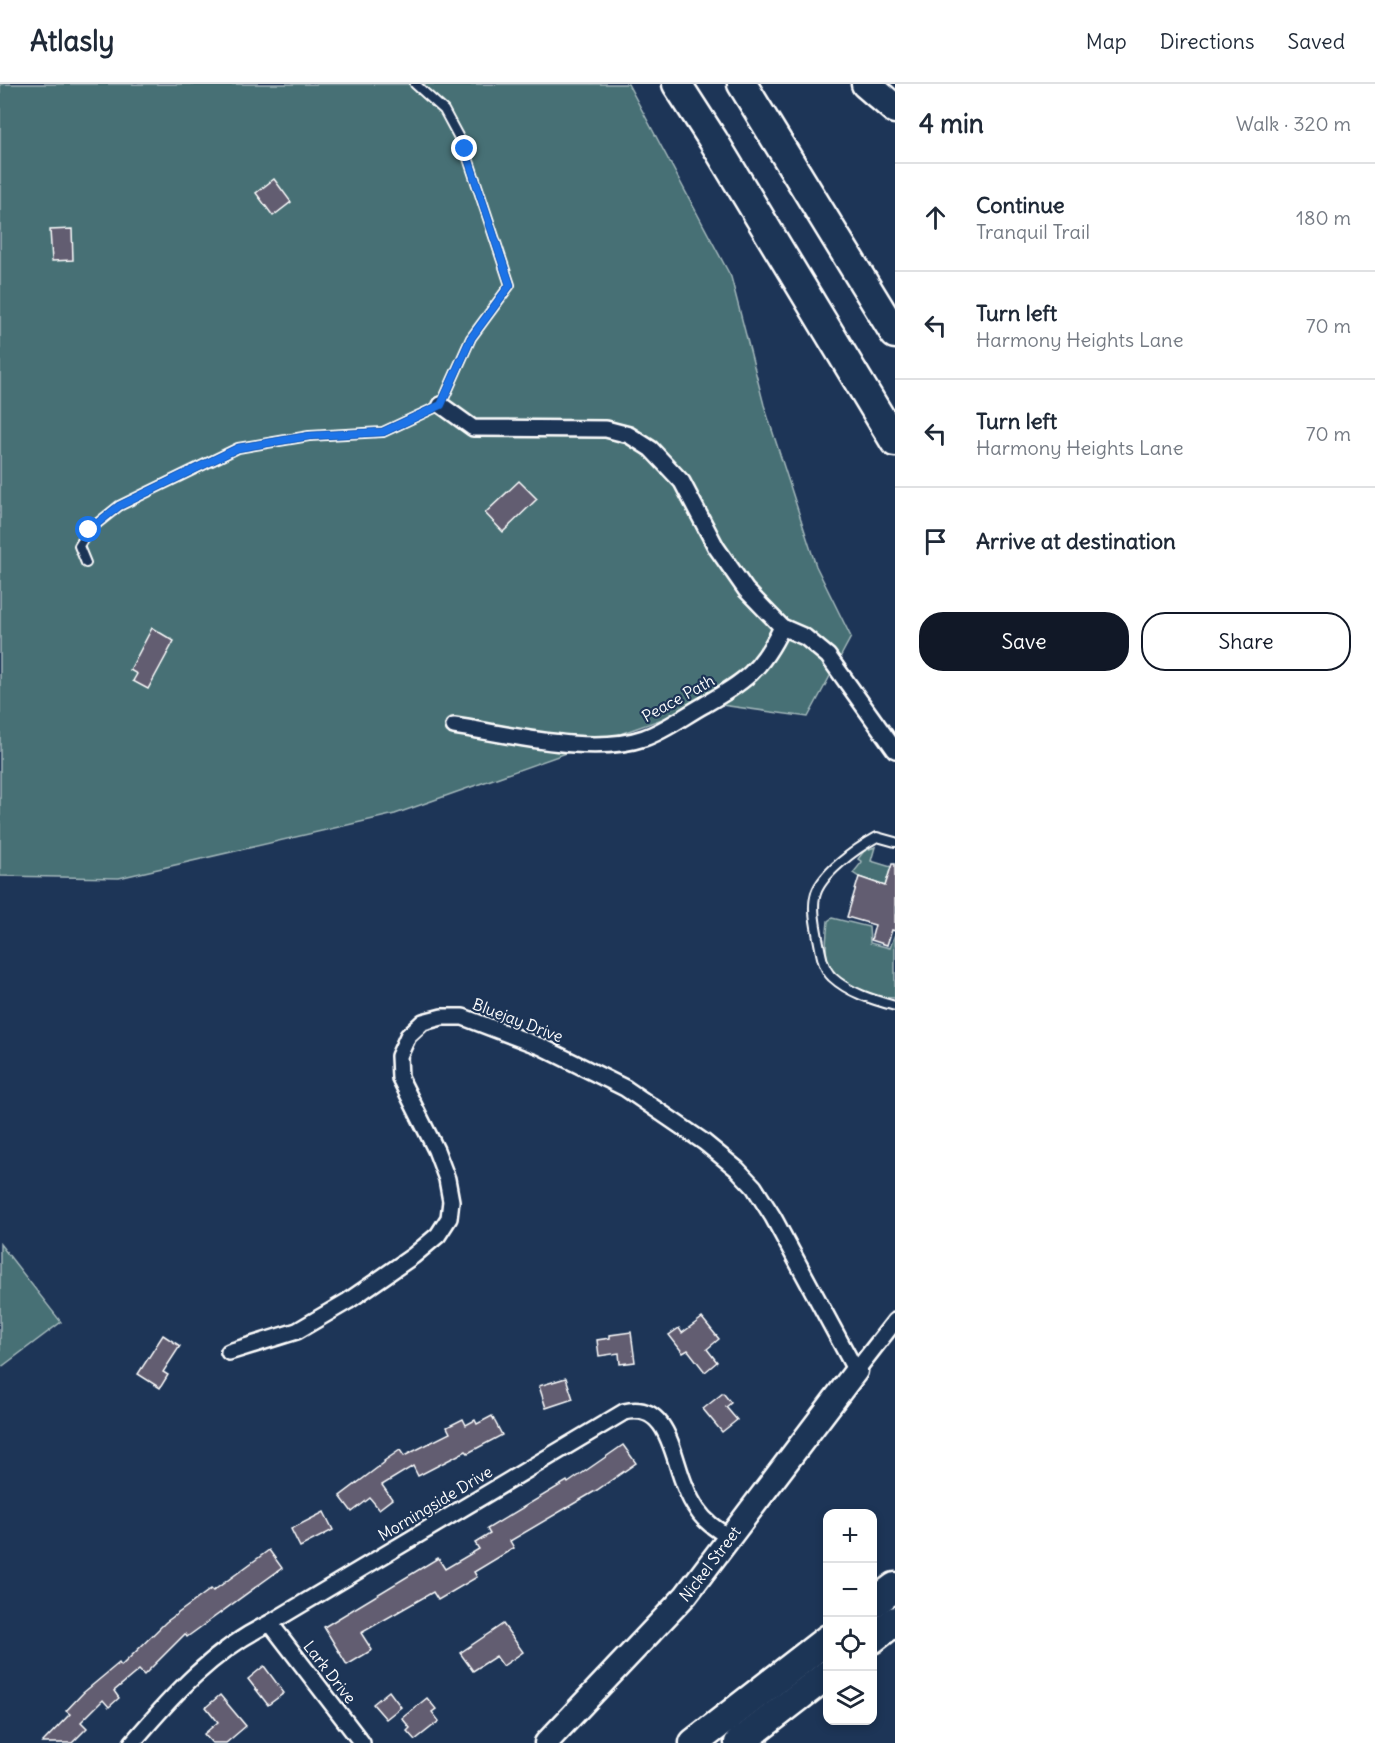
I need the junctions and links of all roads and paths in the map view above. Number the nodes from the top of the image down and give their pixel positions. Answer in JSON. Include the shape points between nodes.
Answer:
{"nodes":[{"id":1,"x":415,"y":84,"type":"edge"},
{"id":2,"x":677,"y":84,"type":"edge"},
{"id":3,"x":742,"y":84,"type":"edge"},
{"id":4,"x":866,"y":84,"type":"edge"},
{"id":5,"x":895,"y":109,"type":"edge"},
{"id":6,"x":895,"y":334,"type":"edge"},
{"id":7,"x":441,"y":405,"type":"junction"},
{"id":8,"x":895,"y":442,"type":"edge"},
{"id":9,"x":86,"y":563,"type":"dead end"},
{"id":10,"x":783,"y":627,"type":"junction"},
{"id":11,"x":454,"y":726,"type":"dead end"},
{"id":12,"x":895,"y":750,"type":"edge"},
{"id":13,"x":895,"y":842,"type":"edge"},
{"id":14,"x":895,"y":1006,"type":"edge"},
{"id":15,"x":895,"y":1321,"type":"edge"},
{"id":16,"x":229,"y":1352,"type":"dead end"},
{"id":17,"x":856,"y":1371,"type":"junction"},
{"id":18,"x":730,"y":1538,"type":"junction"},
{"id":19,"x":895,"y":1587,"type":"edge"},
{"id":20,"x":877,"y":1601,"type":"edge"},
{"id":21,"x":895,"y":1621,"type":"edge"},
{"id":22,"x":270,"y":1623,"type":"junction"},
{"id":23,"x":895,"y":1628,"type":"edge"},
{"id":24,"x":877,"y":1636,"type":"edge"},
{"id":25,"x":877,"y":1641,"type":"edge"},
{"id":26,"x":823,"y":1643,"type":"edge"},
{"id":27,"x":823,"y":1678,"type":"edge"},
{"id":28,"x":132,"y":1743,"type":"edge"},
{"id":29,"x":362,"y":1743,"type":"edge"},
{"id":30,"x":546,"y":1743,"type":"edge"},
{"id":31,"x":694,"y":1743,"type":"edge"},
{"id":32,"x":739,"y":1743,"type":"edge"}],
"edges":[{"from":1,"to":7,"type":"lane","via":[[444,110],[465,149],[510,285],[471,338]]},
{"from":2,"to":8,"type":"highway"},
{"from":3,"to":6,"type":"highway"},
{"from":4,"to":5,"type":"highway"},
{"from":7,"to":9,"type":"lane","via":[[383,432],[309,436],[238,448],[119,506],[89,530],[79,546]]},
{"from":7,"to":10,"type":"street","via":[[473,428],[606,429],[629,435],[651,449],[682,483],[732,572]]},
{"from":10,"to":11,"type":"street","name":"Peace Path","via":[[771,649],[741,684],[644,738],[580,746]]},
{"from":10,"to":12,"type":"street","via":[[805,637],[828,656]]},
{"from":13,"to":14,"type":"lane","via":[[877,837],[867,843],[827,875],[814,898],[826,969],[854,991]]},
{"from":15,"to":17,"type":"street"},
{"from":16,"to":17,"type":"street","name":"Bluejay Drive","via":[[297,1331],[348,1301],[438,1235],[449,1218],[447,1179],[400,1078],[399,1056],[408,1036],[423,1022],[463,1017],[542,1047],[625,1088],[737,1169],[773,1217]]},
{"from":17,"to":18,"type":"street","name":"Nickel Street"},
{"from":18,"to":22,"type":"street","name":"Morningside Drive","via":[[698,1511],[685,1486],[669,1435],[653,1416],[636,1409],[606,1422]]},
{"from":18,"to":30,"type":"street","name":"Nickel Street","via":[[687,1595]]},
{"from":19,"to":20,"type":"highway"},
{"from":21,"to":24,"type":"highway"},
{"from":22,"to":28,"type":"street","name":"Morningside Drive","via":[[217,1655],[176,1692]]},
{"from":22,"to":29,"type":"street","name":"Lark Drive"},
{"from":23,"to":25,"type":"highway"},
{"from":26,"to":31,"type":"highway"},
{"from":27,"to":32,"type":"highway"}]}
